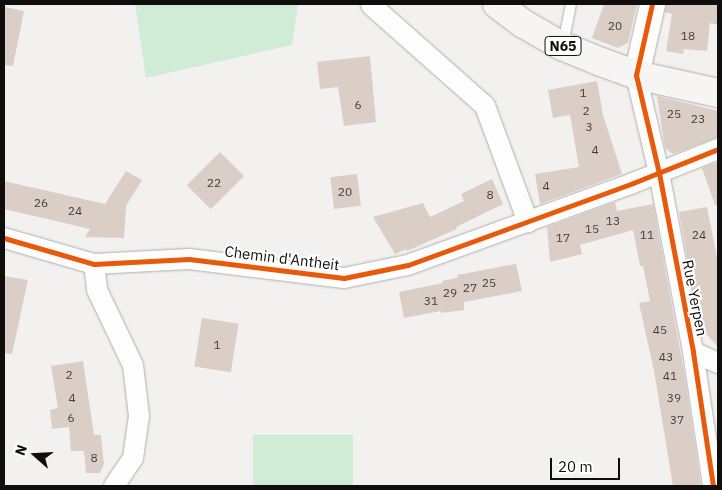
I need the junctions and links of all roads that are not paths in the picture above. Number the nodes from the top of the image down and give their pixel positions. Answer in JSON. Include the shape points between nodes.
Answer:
{"nodes":[{"id":1,"x":497,"y":4,"type":"edge"},
{"id":2,"x":571,"y":4,"type":"edge"},
{"id":3,"x":652,"y":4,"type":"edge"},
{"id":4,"x":370,"y":6,"type":"dead end"},
{"id":5,"x":562,"y":46,"type":"junction"},
{"id":6,"x":636,"y":75,"type":"junction"},
{"id":7,"x":718,"y":93,"type":"edge"},
{"id":8,"x":718,"y":149,"type":"edge"},
{"id":9,"x":659,"y":173,"type":"junction"},
{"id":10,"x":528,"y":222,"type":"junction"},
{"id":11,"x":4,"y":238,"type":"edge"},
{"id":12,"x":94,"y":264,"type":"junction"},
{"id":13,"x":693,"y":352,"type":"junction"},
{"id":14,"x":718,"y":363,"type":"edge"},
{"id":15,"x":114,"y":486,"type":"edge"},
{"id":16,"x":713,"y":486,"type":"edge"}],
"edges":[{"from":1,"to":5,"type":"main road","number":"N65"},
{"from":2,"to":5,"type":"lane"},
{"from":3,"to":6,"type":"street"},
{"from":4,"to":10,"type":"street","via":[[485,106]]},
{"from":5,"to":6,"type":"main road","number":"N65"},
{"from":6,"to":7,"type":"main road","number":"N65"},
{"from":6,"to":9,"type":"street","name":"Rue Yerpen"},
{"from":8,"to":9,"type":"street","name":"Chemin d'Antheit"},
{"from":9,"to":10,"type":"street","name":"Chemin d'Antheit"},
{"from":9,"to":13,"type":"street","name":"Rue Yerpen"},
{"from":10,"to":12,"type":"street","name":"Chemin d'Antheit","via":[[408,265],[344,278],[188,259]]},
{"from":11,"to":12,"type":"street","name":"Chemin d'Antheit"},
{"from":12,"to":15,"type":"street","via":[[97,290],[133,365],[139,416],[133,458]]},
{"from":13,"to":14,"type":"street"},
{"from":13,"to":16,"type":"street","name":"Rue Yerpen"}]}
